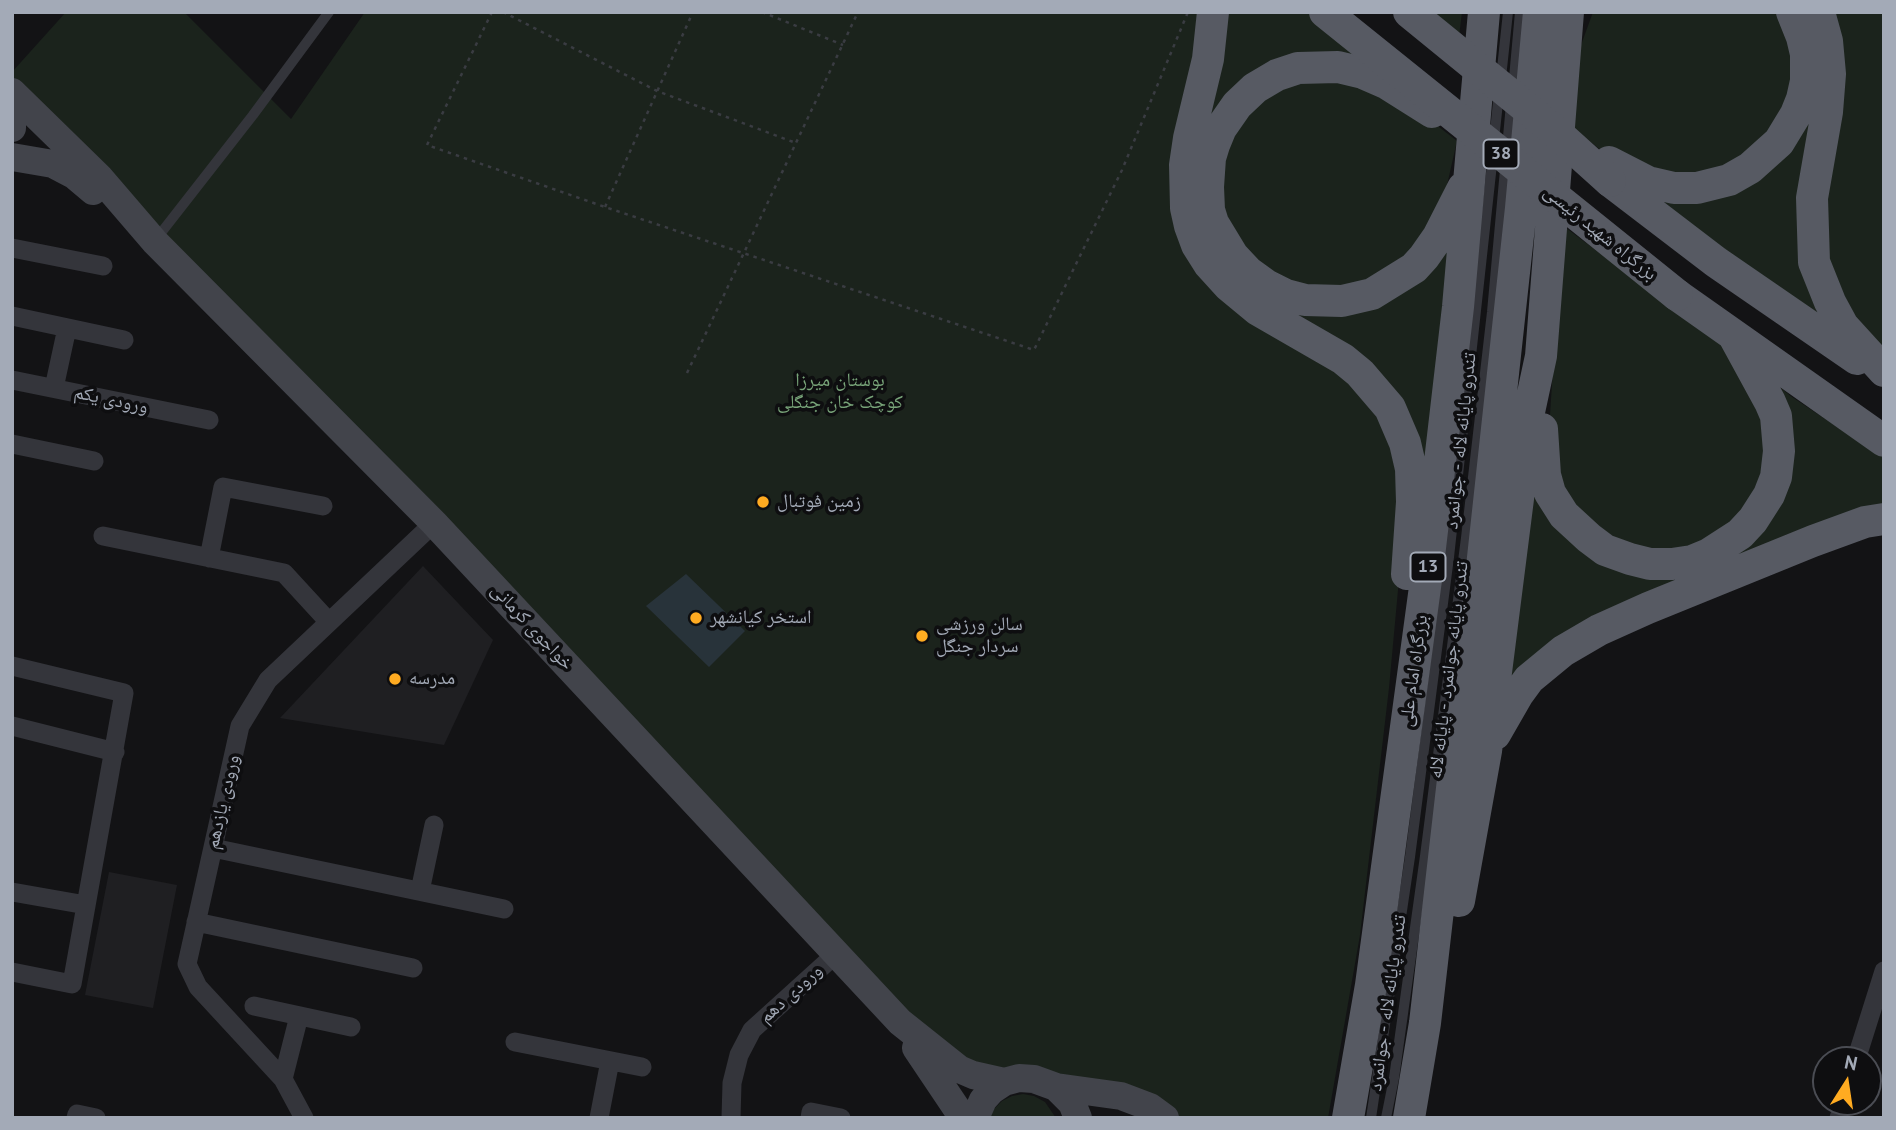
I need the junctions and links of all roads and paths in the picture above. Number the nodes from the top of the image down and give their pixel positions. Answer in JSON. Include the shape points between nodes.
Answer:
{"nodes":[{"id":1,"x":329,"y":12,"type":"edge"},
{"id":2,"x":492,"y":12,"type":"edge"},
{"id":3,"x":503,"y":12,"type":"edge"},
{"id":4,"x":693,"y":12,"type":"edge"},
{"id":5,"x":761,"y":12,"type":"edge"},
{"id":6,"x":858,"y":12,"type":"edge"},
{"id":7,"x":1188,"y":12,"type":"edge"},
{"id":8,"x":1213,"y":12,"type":"edge"},
{"id":9,"x":1325,"y":12,"type":"edge"},
{"id":10,"x":1409,"y":12,"type":"edge"},
{"id":11,"x":1483,"y":12,"type":"edge"},
{"id":12,"x":1508,"y":12,"type":"edge"},
{"id":13,"x":1520,"y":12,"type":"edge"},
{"id":14,"x":1539,"y":12,"type":"edge"},
{"id":15,"x":1586,"y":12,"type":"edge"},
{"id":16,"x":1792,"y":12,"type":"edge"},
{"id":17,"x":1819,"y":12,"type":"edge"},
{"id":18,"x":1568,"y":27,"type":"edge"},
{"id":19,"x":843,"y":45,"type":"junction"},
{"id":20,"x":657,"y":91,"type":"junction"},
{"id":21,"x":12,"y":92,"type":"edge"},
{"id":22,"x":12,"y":103,"type":"edge"},
{"id":23,"x":1465,"y":126,"type":"junction"},
{"id":24,"x":12,"y":128,"type":"edge"},
{"id":25,"x":796,"y":144,"type":"junction"},
{"id":26,"x":12,"y":157,"type":"edge"},
{"id":27,"x":1607,"y":170,"type":"junction"},
{"id":28,"x":1470,"y":174,"type":"junction"},
{"id":29,"x":605,"y":208,"type":"junction"},
{"id":30,"x":155,"y":242,"type":"junction"},
{"id":31,"x":12,"y":248,"type":"edge"},
{"id":32,"x":744,"y":252,"type":"junction"},
{"id":33,"x":103,"y":266,"type":"dead end"},
{"id":34,"x":12,"y":316,"type":"edge"},
{"id":35,"x":67,"y":327,"type":"junction"},
{"id":36,"x":1734,"y":336,"type":"junction"},
{"id":37,"x":124,"y":340,"type":"dead end"},
{"id":38,"x":1541,"y":356,"type":"junction"},
{"id":39,"x":1884,"y":371,"type":"edge"},
{"id":40,"x":687,"y":373,"type":"dead end"},
{"id":41,"x":1884,"y":377,"type":"edge"},
{"id":42,"x":12,"y":380,"type":"edge"},
{"id":43,"x":54,"y":388,"type":"junction"},
{"id":44,"x":209,"y":420,"type":"dead end"},
{"id":45,"x":1884,"y":441,"type":"edge"},
{"id":46,"x":12,"y":444,"type":"edge"},
{"id":47,"x":94,"y":461,"type":"dead end"},
{"id":48,"x":323,"y":506,"type":"dead end"},
{"id":49,"x":1884,"y":519,"type":"edge"},
{"id":50,"x":434,"y":523,"type":"junction"},
{"id":51,"x":103,"y":536,"type":"dead end"},
{"id":52,"x":209,"y":558,"type":"junction"},
{"id":53,"x":329,"y":622,"type":"junction"},
{"id":54,"x":12,"y":666,"type":"edge"},
{"id":55,"x":12,"y":726,"type":"edge"},
{"id":56,"x":1404,"y":739,"type":"junction"},
{"id":57,"x":1486,"y":751,"type":"junction"},
{"id":58,"x":115,"y":752,"type":"junction"},
{"id":59,"x":434,"y":825,"type":"dead end"},
{"id":60,"x":213,"y":848,"type":"junction"},
{"id":61,"x":420,"y":891,"type":"junction"},
{"id":62,"x":12,"y":892,"type":"edge"},
{"id":63,"x":86,"y":905,"type":"junction"},
{"id":64,"x":504,"y":909,"type":"dead end"},
{"id":65,"x":196,"y":922,"type":"junction"},
{"id":66,"x":837,"y":953,"type":"junction"},
{"id":67,"x":413,"y":968,"type":"dead end"},
{"id":68,"x":1884,"y":971,"type":"edge"},
{"id":69,"x":12,"y":972,"type":"edge"},
{"id":70,"x":254,"y":1006,"type":"dead end"},
{"id":71,"x":299,"y":1016,"type":"junction"},
{"id":72,"x":900,"y":1021,"type":"junction"},
{"id":73,"x":1876,"y":1022,"type":"edge"},
{"id":74,"x":1425,"y":1023,"type":"junction"},
{"id":75,"x":351,"y":1027,"type":"dead end"},
{"id":76,"x":515,"y":1042,"type":"dead end"},
{"id":77,"x":1863,"y":1046,"type":"edge"},
{"id":78,"x":610,"y":1061,"type":"junction"},
{"id":79,"x":642,"y":1068,"type":"dead end"},
{"id":80,"x":283,"y":1079,"type":"junction"},
{"id":81,"x":1004,"y":1082,"type":"junction"},
{"id":82,"x":1056,"y":1087,"type":"junction"},
{"id":83,"x":76,"y":1118,"type":"edge"},
{"id":84,"x":96,"y":1118,"type":"edge"},
{"id":85,"x":304,"y":1118,"type":"edge"},
{"id":86,"x":599,"y":1118,"type":"edge"},
{"id":87,"x":731,"y":1118,"type":"edge"},
{"id":88,"x":810,"y":1118,"type":"edge"},
{"id":89,"x":841,"y":1118,"type":"edge"},
{"id":90,"x":963,"y":1118,"type":"edge"},
{"id":91,"x":975,"y":1118,"type":"edge"},
{"id":92,"x":1078,"y":1118,"type":"edge"},
{"id":93,"x":1090,"y":1118,"type":"edge"},
{"id":94,"x":1142,"y":1118,"type":"edge"},
{"id":95,"x":1165,"y":1118,"type":"edge"},
{"id":96,"x":1348,"y":1118,"type":"edge"},
{"id":97,"x":1371,"y":1118,"type":"edge"},
{"id":98,"x":1386,"y":1118,"type":"edge"},
{"id":99,"x":1409,"y":1118,"type":"edge"}],
"edges":[{"from":1,"to":30,"type":"lane"},
{"from":2,"to":29,"type":"path","via":[[427,145]]},
{"from":3,"to":20,"type":"path"},
{"from":4,"to":20,"type":"path"},
{"from":5,"to":19,"type":"path"},
{"from":6,"to":19,"type":"path"},
{"from":7,"to":32,"type":"path","via":[[1122,170],[1034,350]]},
{"from":8,"to":56,"type":"highway","via":[[1185,166],[1190,226],[1209,264],[1228,286],[1258,310],[1360,373],[1378,391],[1399,427],[1410,462],[1412,502],[1401,676]]},
{"from":9,"to":23,"type":"highway","name":"بزرگراه شهید رئیسی","number":"38","bridge":true},
{"from":10,"to":27,"type":"highway","bridge":true},
{"from":11,"to":28,"type":"highway","name":"بزرگراه امام علی","number":"13"},
{"from":12,"to":97,"type":"lane","name":"تندرو پایانه لاله - جوانمرد","via":[[1449,557]]},
{"from":13,"to":98,"type":"lane","name":"تندرو پایانه جوانمرد - پایانه لاله","via":[[1466,538]]},
{"from":14,"to":74,"type":"highway","via":[[1476,622]]},
{"from":15,"to":18,"type":"highway"},
{"from":16,"to":27,"type":"highway","via":[[1806,54],[1802,99],[1779,142],[1750,168],[1729,180],[1697,188],[1674,188]]},
{"from":17,"to":39,"type":"highway","via":[[1828,41],[1830,75],[1812,198],[1814,262],[1843,326]]},
{"from":18,"to":38,"type":"highway"},
{"from":19,"to":25,"type":"path"},
{"from":20,"to":25,"type":"path"},
{"from":20,"to":29,"type":"path"},
{"from":21,"to":30,"type":"main road","via":[[100,177]]},
{"from":22,"to":24,"type":"main road"},
{"from":23,"to":28,"type":"highway","via":[[1363,73],[1338,67],[1298,68],[1255,88],[1221,128],[1210,158],[1209,210],[1233,256],[1248,272],[1286,295],[1342,301],[1372,294],[1403,277],[1424,257]]},
{"from":23,"to":36,"type":"highway","name":"بزرگراه شهید رئیسی","number":"38","bridge":true},
{"from":25,"to":32,"type":"path"},
{"from":26,"to":30,"type":"main road","via":[[62,168]]},
{"from":27,"to":41,"type":"highway","via":[[1716,262]]},
{"from":28,"to":56,"type":"highway","name":"بزرگراه امام علی","number":"13","via":[[1443,440]]},
{"from":29,"to":32,"type":"path"},
{"from":30,"to":50,"type":"main road","name":"خواجوی کرمانی"},
{"from":31,"to":33,"type":"street"},
{"from":32,"to":40,"type":"path"},
{"from":34,"to":35,"type":"street"},
{"from":35,"to":37,"type":"street"},
{"from":35,"to":43,"type":"street"},
{"from":36,"to":38,"type":"highway","via":[[1776,416],[1776,477],[1769,495],[1740,534],[1709,555],[1672,564],[1650,564],[1605,550],[1564,515],[1550,493],[1543,454]]},
{"from":36,"to":45,"type":"highway","name":"بزرگراه شهید رئیسی","number":"38"},
{"from":38,"to":57,"type":"highway","via":[[1529,412]]},
{"from":42,"to":43,"type":"street","name":"ورودی یکم"},
{"from":43,"to":44,"type":"street","name":"ورودی یکم"},
{"from":46,"to":47,"type":"street"},
{"from":48,"to":52,"type":"street","via":[[223,487]]},
{"from":49,"to":57,"type":"highway","via":[[1813,541],[1647,608],[1581,641],[1529,679]]},
{"from":50,"to":53,"type":"street","name":"ورودی یازدهم"},
{"from":50,"to":66,"type":"main road","name":"خواجوی کرمانی"},
{"from":51,"to":52,"type":"street"},
{"from":52,"to":53,"type":"street","via":[[284,573]]},
{"from":53,"to":60,"type":"street","name":"ورودی یازدهم","via":[[268,680],[240,726]]},
{"from":54,"to":58,"type":"street","via":[[124,693]]},
{"from":55,"to":58,"type":"street"},
{"from":56,"to":96,"type":"highway","name":"بزرگراه امام علی","number":"13"},
{"from":57,"to":74,"type":"highway","via":[[1458,908]]},
{"from":58,"to":63,"type":"street"},
{"from":59,"to":61,"type":"street"},
{"from":60,"to":61,"type":"street"},
{"from":60,"to":65,"type":"street","name":"ورودی یازدهم"},
{"from":61,"to":64,"type":"street"},
{"from":62,"to":63,"type":"street"},
{"from":63,"to":69,"type":"street","via":[[72,984]]},
{"from":65,"to":67,"type":"street"},
{"from":65,"to":80,"type":"street","name":"ورودی یازدهم","via":[[187,964],[198,987]]},
{"from":66,"to":72,"type":"main road","name":"خواجوی کرمانی"},
{"from":66,"to":87,"type":"street","name":"ورودی دهم","via":[[751,1030],[732,1083]]},
{"from":68,"to":73,"type":"street"},
{"from":70,"to":71,"type":"street"},
{"from":71,"to":75,"type":"street"},
{"from":71,"to":80,"type":"street"},
{"from":72,"to":81,"type":"main road","via":[[958,1069]]},
{"from":72,"to":90,"type":"main road"},
{"from":73,"to":77,"type":"street"},
{"from":74,"to":99,"type":"highway"},
{"from":76,"to":78,"type":"street"},
{"from":78,"to":79,"type":"street"},
{"from":78,"to":86,"type":"street"},
{"from":80,"to":85,"type":"street","name":"ورودی یازدهم"},
{"from":81,"to":82,"type":"main road","via":[[1034,1079]]},
{"from":81,"to":91,"type":"main road","via":[[983,1100]]},
{"from":82,"to":92,"type":"main road","via":[[1072,1103]]},
{"from":82,"to":95,"type":"main road","via":[[1121,1096]]},
{"from":83,"to":84,"type":"street","via":[[77,1114]]},
{"from":88,"to":89,"type":"street","via":[[811,1112]]},
{"from":93,"to":94,"type":"main road","via":[[1114,1110]]}]}
